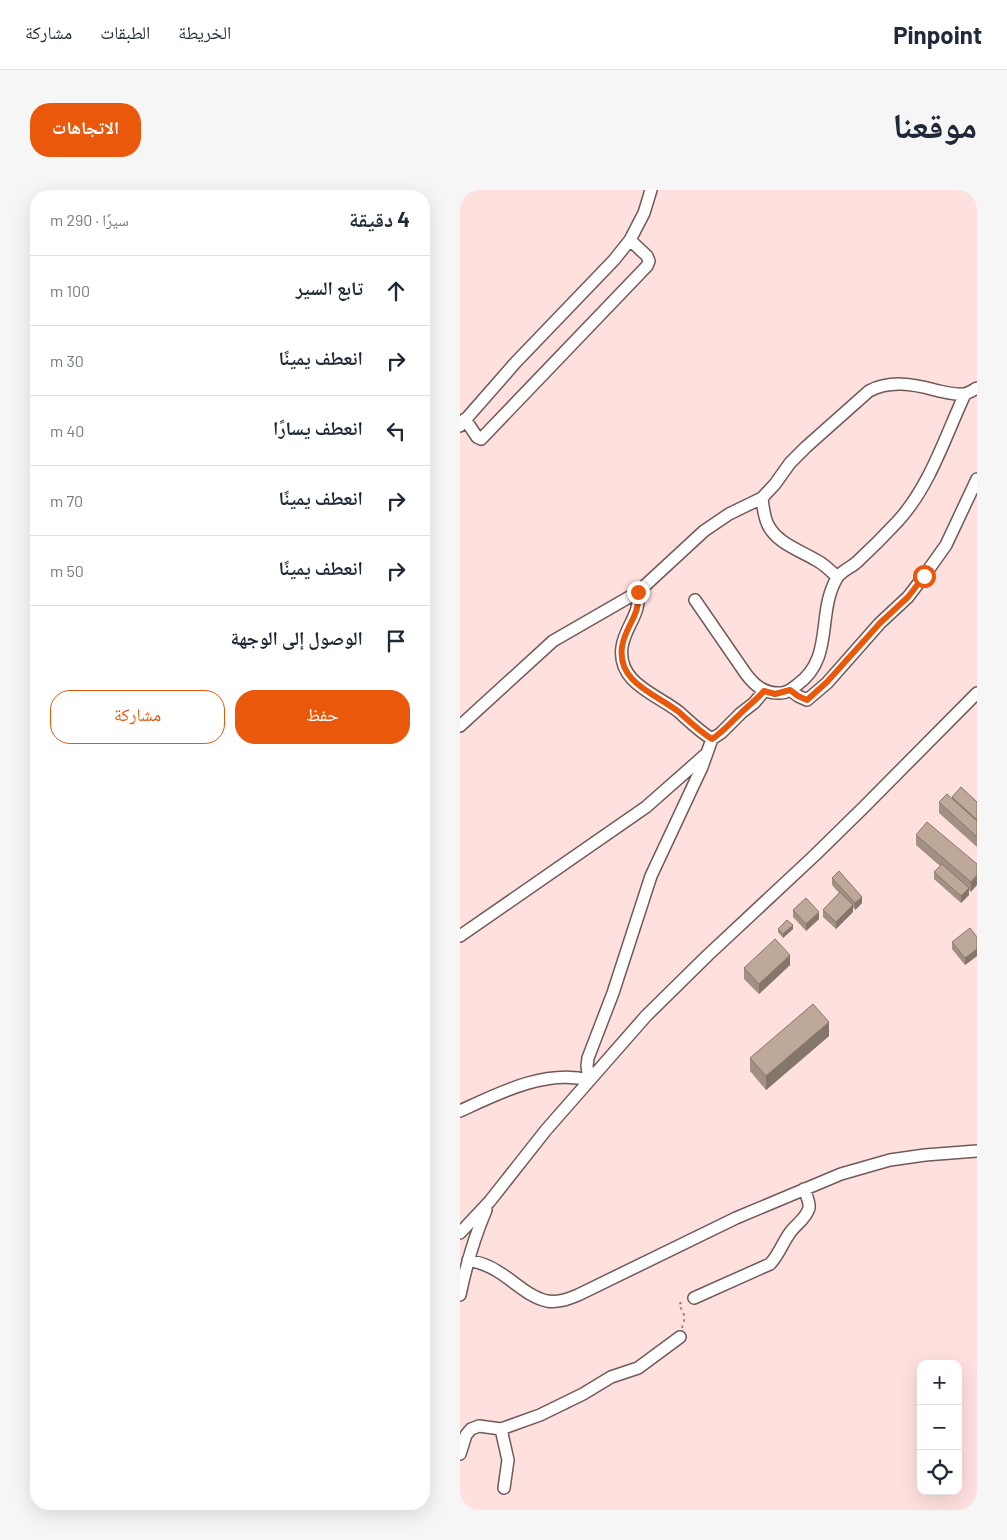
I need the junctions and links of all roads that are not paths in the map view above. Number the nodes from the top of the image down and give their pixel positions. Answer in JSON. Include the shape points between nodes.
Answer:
{"nodes":[{"id":1,"x":651,"y":190,"type":"edge"},
{"id":2,"x":630,"y":240,"type":"junction"},
{"id":3,"x":977,"y":388,"type":"edge"},
{"id":4,"x":965,"y":394,"type":"junction"},
{"id":5,"x":462,"y":423,"type":"edge"},
{"id":6,"x":977,"y":479,"type":"edge"},
{"id":7,"x":762,"y":498,"type":"junction"},
{"id":8,"x":837,"y":577,"type":"junction"},
{"id":9,"x":638,"y":592,"type":"junction"},
{"id":10,"x":695,"y":600,"type":"dead end"},
{"id":11,"x":790,"y":690,"type":"junction"},
{"id":12,"x":764,"y":691,"type":"junction"},
{"id":13,"x":977,"y":692,"type":"edge"},
{"id":14,"x":460,"y":726,"type":"edge"},
{"id":15,"x":712,"y":739,"type":"junction"},
{"id":16,"x":706,"y":753,"type":"junction"},
{"id":17,"x":460,"y":936,"type":"edge"},
{"id":18,"x":589,"y":1080,"type":"junction"},
{"id":19,"x":460,"y":1111,"type":"edge"},
{"id":20,"x":977,"y":1151,"type":"edge"},
{"id":21,"x":804,"y":1189,"type":"junction"},
{"id":22,"x":490,"y":1201,"type":"junction"},
{"id":23,"x":460,"y":1233,"type":"edge"},
{"id":24,"x":468,"y":1260,"type":"junction"},
{"id":25,"x":460,"y":1295,"type":"edge"},
{"id":26,"x":694,"y":1298,"type":"road end"},
{"id":27,"x":680,"y":1337,"type":"road end"},
{"id":28,"x":501,"y":1429,"type":"junction"},
{"id":29,"x":460,"y":1454,"type":"edge"},
{"id":30,"x":504,"y":1488,"type":"dead end"}],
"edges":[{"from":1,"to":2,"type":"street"},
{"from":2,"to":5,"type":"street"},
{"from":2,"to":5,"type":"street","via":[[647,256],[647,266],[481,439]]},
{"from":3,"to":4,"type":"street"},
{"from":4,"to":7,"type":"street","via":[[948,394],[902,384],[879,386],[869,391],[790,463]]},
{"from":4,"to":8,"type":"street","via":[[944,445],[913,502],[862,557]]},
{"from":6,"to":11,"type":"street","via":[[946,545],[908,597],[807,700]]},
{"from":7,"to":8,"type":"street","via":[[768,526],[774,533]]},
{"from":7,"to":9,"type":"street","via":[[704,531]]},
{"from":8,"to":11,"type":"street","via":[[815,668]]},
{"from":9,"to":14,"type":"street","via":[[553,641]]},
{"from":9,"to":15,"type":"street","via":[[637,611],[622,646],[623,667],[645,691]]},
{"from":10,"to":12,"type":"street","via":[[746,674]]},
{"from":11,"to":12,"type":"street","via":[[775,694]]},
{"from":12,"to":15,"type":"street"},
{"from":13,"to":18,"type":"street","via":[[894,778],[646,1016]]},
{"from":15,"to":16,"type":"street"},
{"from":16,"to":17,"type":"street","via":[[646,807]]},
{"from":16,"to":18,"type":"street","via":[[651,876],[588,1058]]},
{"from":18,"to":19,"type":"street","via":[[560,1078],[532,1082]]},
{"from":18,"to":22,"type":"street"},
{"from":20,"to":21,"type":"street","via":[[890,1160]]},
{"from":21,"to":24,"type":"street","via":[[567,1299],[549,1301],[540,1298],[497,1270]]},
{"from":21,"to":26,"type":"street","via":[[809,1208],[806,1216],[770,1264]]},
{"from":22,"to":23,"type":"street"},
{"from":22,"to":24,"type":"street"},
{"from":24,"to":25,"type":"street"},
{"from":27,"to":28,"type":"street","via":[[638,1368],[611,1377],[540,1415]]},
{"from":28,"to":29,"type":"street","via":[[488,1426],[471,1429]]},
{"from":28,"to":30,"type":"street","via":[[508,1460]]}]}
